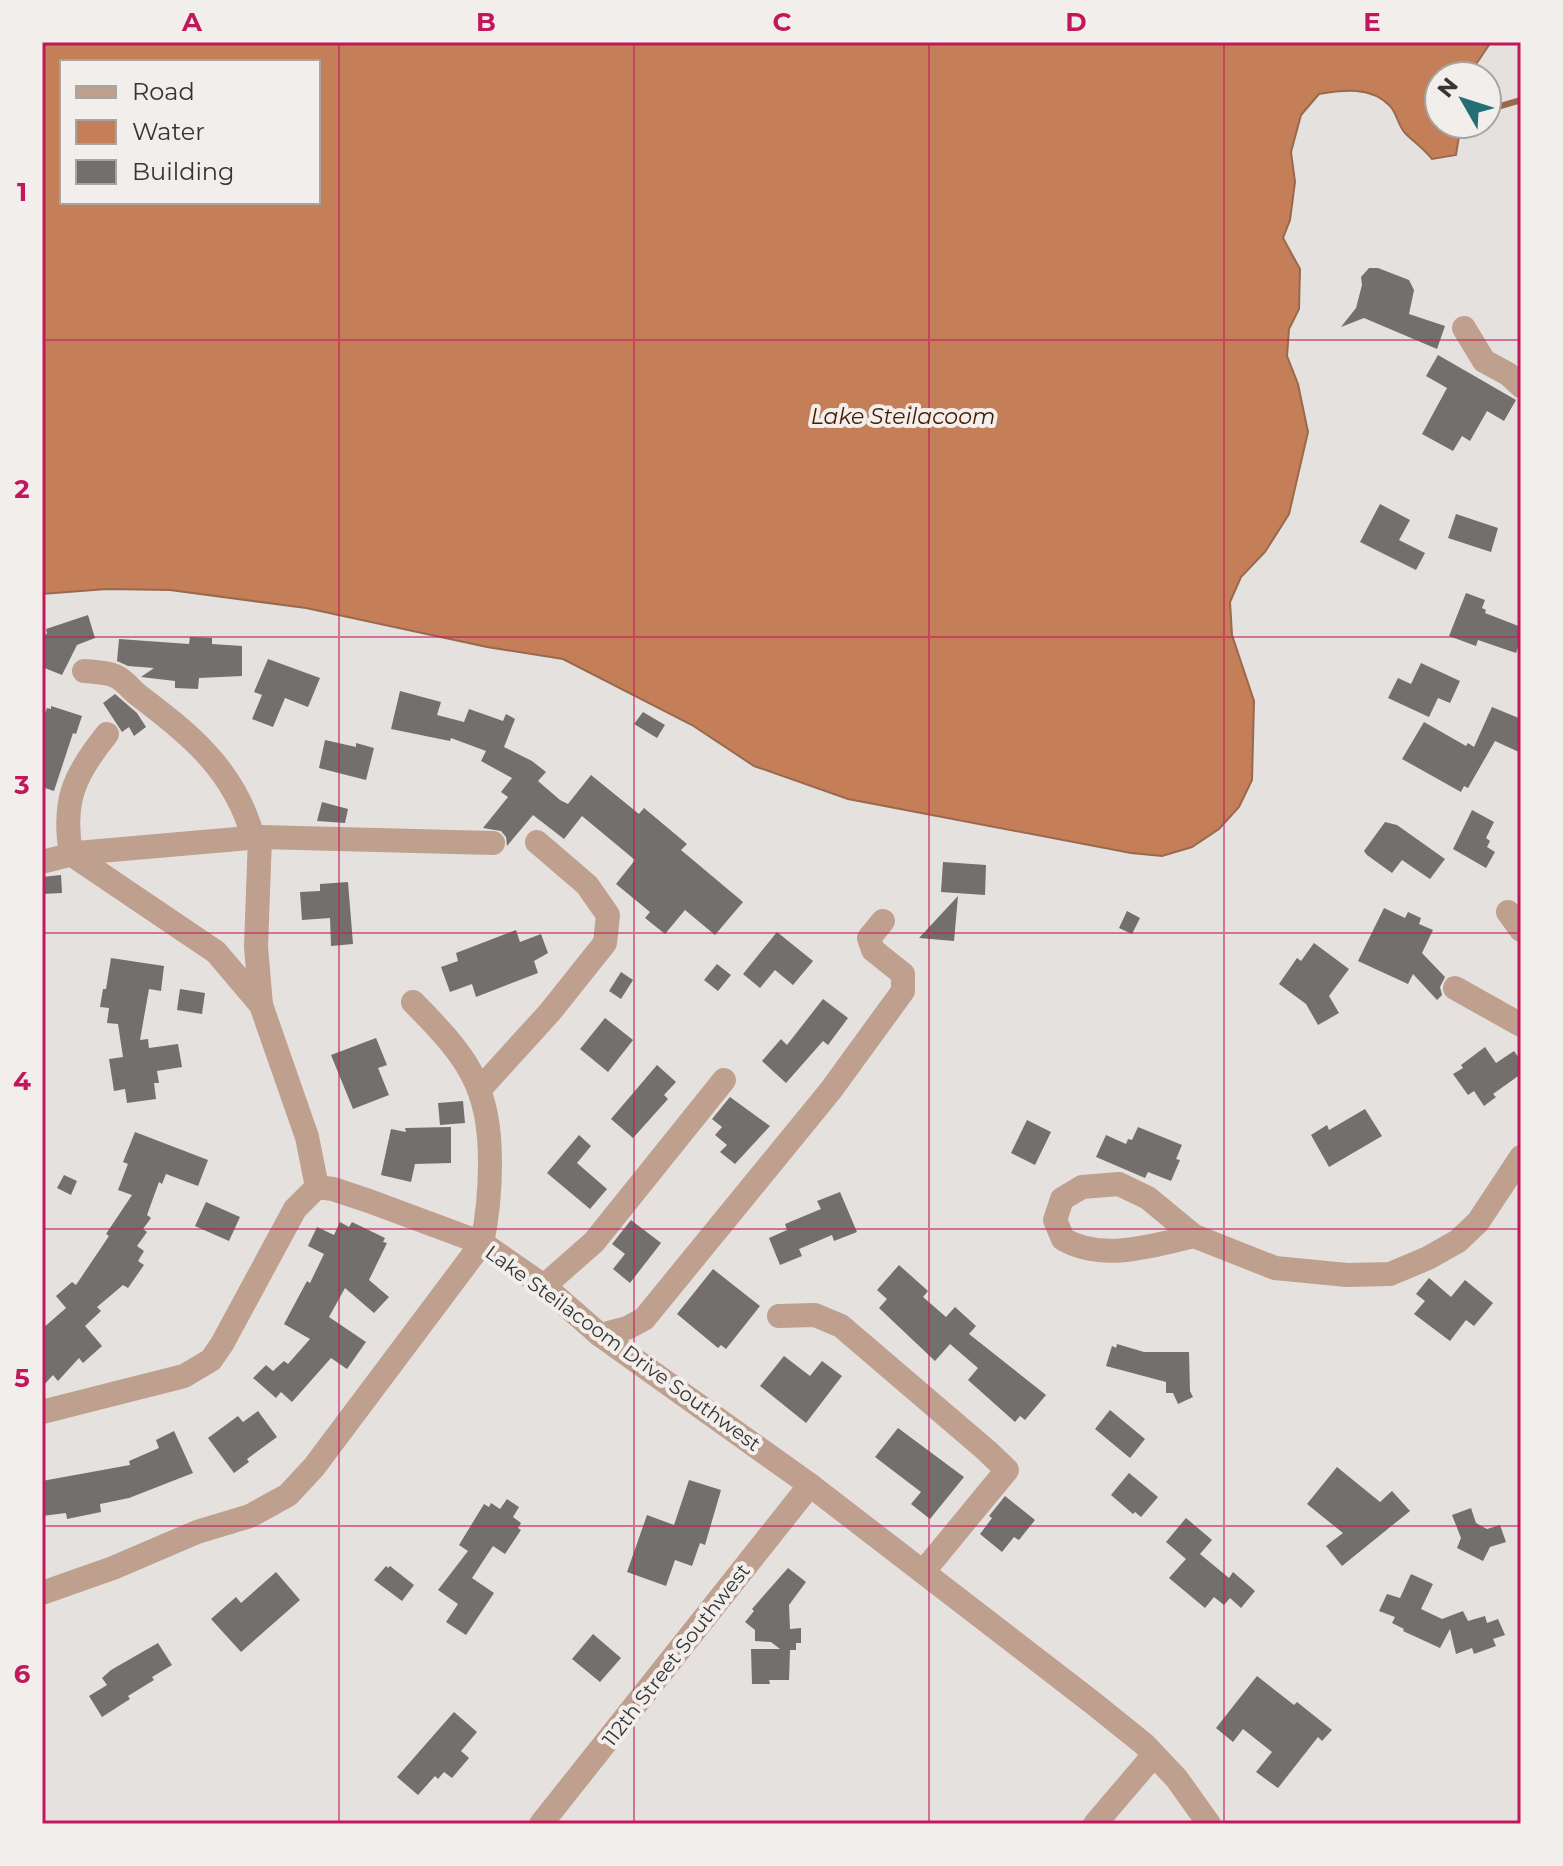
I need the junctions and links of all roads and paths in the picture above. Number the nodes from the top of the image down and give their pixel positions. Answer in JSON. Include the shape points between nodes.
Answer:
{"nodes":[{"id":1,"x":1464,"y":328,"type":"dead end"},
{"id":2,"x":1521,"y":386,"type":"edge"},
{"id":3,"x":84,"y":671,"type":"dead end"},
{"id":4,"x":107,"y":734,"type":"dead end"},
{"id":5,"x":256,"y":837,"type":"junction"},
{"id":6,"x":537,"y":842,"type":"dead end"},
{"id":7,"x":493,"y":843,"type":"dead end"},
{"id":8,"x":71,"y":854,"type":"junction"},
{"id":9,"x":42,"y":862,"type":"edge"},
{"id":10,"x":883,"y":921,"type":"dead end"},
{"id":11,"x":258,"y":935,"type":"junction"},
{"id":12,"x":216,"y":952,"type":"junction"},
{"id":13,"x":1455,"y":988,"type":"dead end"},
{"id":14,"x":413,"y":1002,"type":"dead end"},
{"id":15,"x":261,"y":1005,"type":"junction"},
{"id":16,"x":1521,"y":1025,"type":"edge"},
{"id":17,"x":724,"y":1080,"type":"dead end"},
{"id":18,"x":480,"y":1089,"type":"junction"},
{"id":19,"x":1521,"y":1157,"type":"edge"},
{"id":20,"x":317,"y":1187,"type":"junction"},
{"id":21,"x":1194,"y":1236,"type":"junction"},
{"id":22,"x":482,"y":1243,"type":"junction"},
{"id":23,"x":544,"y":1286,"type":"junction"},
{"id":24,"x":779,"y":1316,"type":"dead end"},
{"id":25,"x":600,"y":1335,"type":"junction"},
{"id":26,"x":42,"y":1412,"type":"edge"},
{"id":27,"x":810,"y":1485,"type":"junction"},
{"id":28,"x":923,"y":1572,"type":"junction"},
{"id":29,"x":42,"y":1593,"type":"edge"},
{"id":30,"x":1153,"y":1756,"type":"junction"},
{"id":31,"x":541,"y":1824,"type":"edge"},
{"id":32,"x":1095,"y":1824,"type":"edge"},
{"id":33,"x":1209,"y":1824,"type":"edge"}],
"edges":[{"from":1,"to":2,"type":"street","via":[[1484,361]]},
{"from":3,"to":5,"type":"street","via":[[124,681],[189,735],[221,769]]},
{"from":4,"to":8,"type":"street","via":[[76,778],[66,825]]},
{"from":5,"to":7,"type":"street"},
{"from":5,"to":8,"type":"street"},
{"from":5,"to":11,"type":"street"},
{"from":6,"to":18,"type":"street","via":[[587,885],[608,915],[605,943]]},
{"from":8,"to":9,"type":"street"},
{"from":8,"to":12,"type":"street"},
{"from":10,"to":25,"type":"street","via":[[869,938],[873,950],[903,974],[903,991],[831,1090],[644,1319]]},
{"from":11,"to":12,"type":"street"},
{"from":11,"to":15,"type":"street"},
{"from":12,"to":15,"type":"street"},
{"from":13,"to":16,"type":"street"},
{"from":14,"to":18,"type":"street","via":[[445,1035]]},
{"from":15,"to":20,"type":"street","via":[[307,1137]]},
{"from":17,"to":23,"type":"street","via":[[594,1242]]},
{"from":18,"to":22,"type":"street","via":[[490,1134],[490,1209]]},
{"from":19,"to":21,"type":"street","via":[[1478,1222],[1458,1241],[1390,1274],[1275,1268]]},
{"from":20,"to":22,"type":"street"},
{"from":20,"to":26,"type":"street","via":[[295,1209],[211,1360],[164,1382]]},
{"from":21,"to":21,"type":"street","via":[[1148,1247],[1090,1251],[1063,1239],[1055,1220],[1062,1199],[1082,1187],[1119,1184],[1148,1198]]},
{"from":22,"to":23,"type":"street","name":"Lake Steilacoom Drive Southwest"},
{"from":22,"to":29,"type":"street","name":"Lake Steilacoom Drive Southwest","via":[[288,1495],[250,1516]]},
{"from":23,"to":25,"type":"street","name":"Lake Steilacoom Drive Southwest"},
{"from":24,"to":28,"type":"street","via":[[815,1315],[841,1326],[1007,1470]]},
{"from":25,"to":27,"type":"street","name":"Lake Steilacoom Drive Southwest"},
{"from":27,"to":28,"type":"street","name":"Lake Steilacoom Drive Southwest"},
{"from":27,"to":31,"type":"street","name":"112th Street Southwest"},
{"from":28,"to":30,"type":"street","name":"Lake Steilacoom Drive Southwest"},
{"from":30,"to":32,"type":"street"},
{"from":30,"to":33,"type":"street","name":"Lake Steilacoom Drive Southwest"}]}
